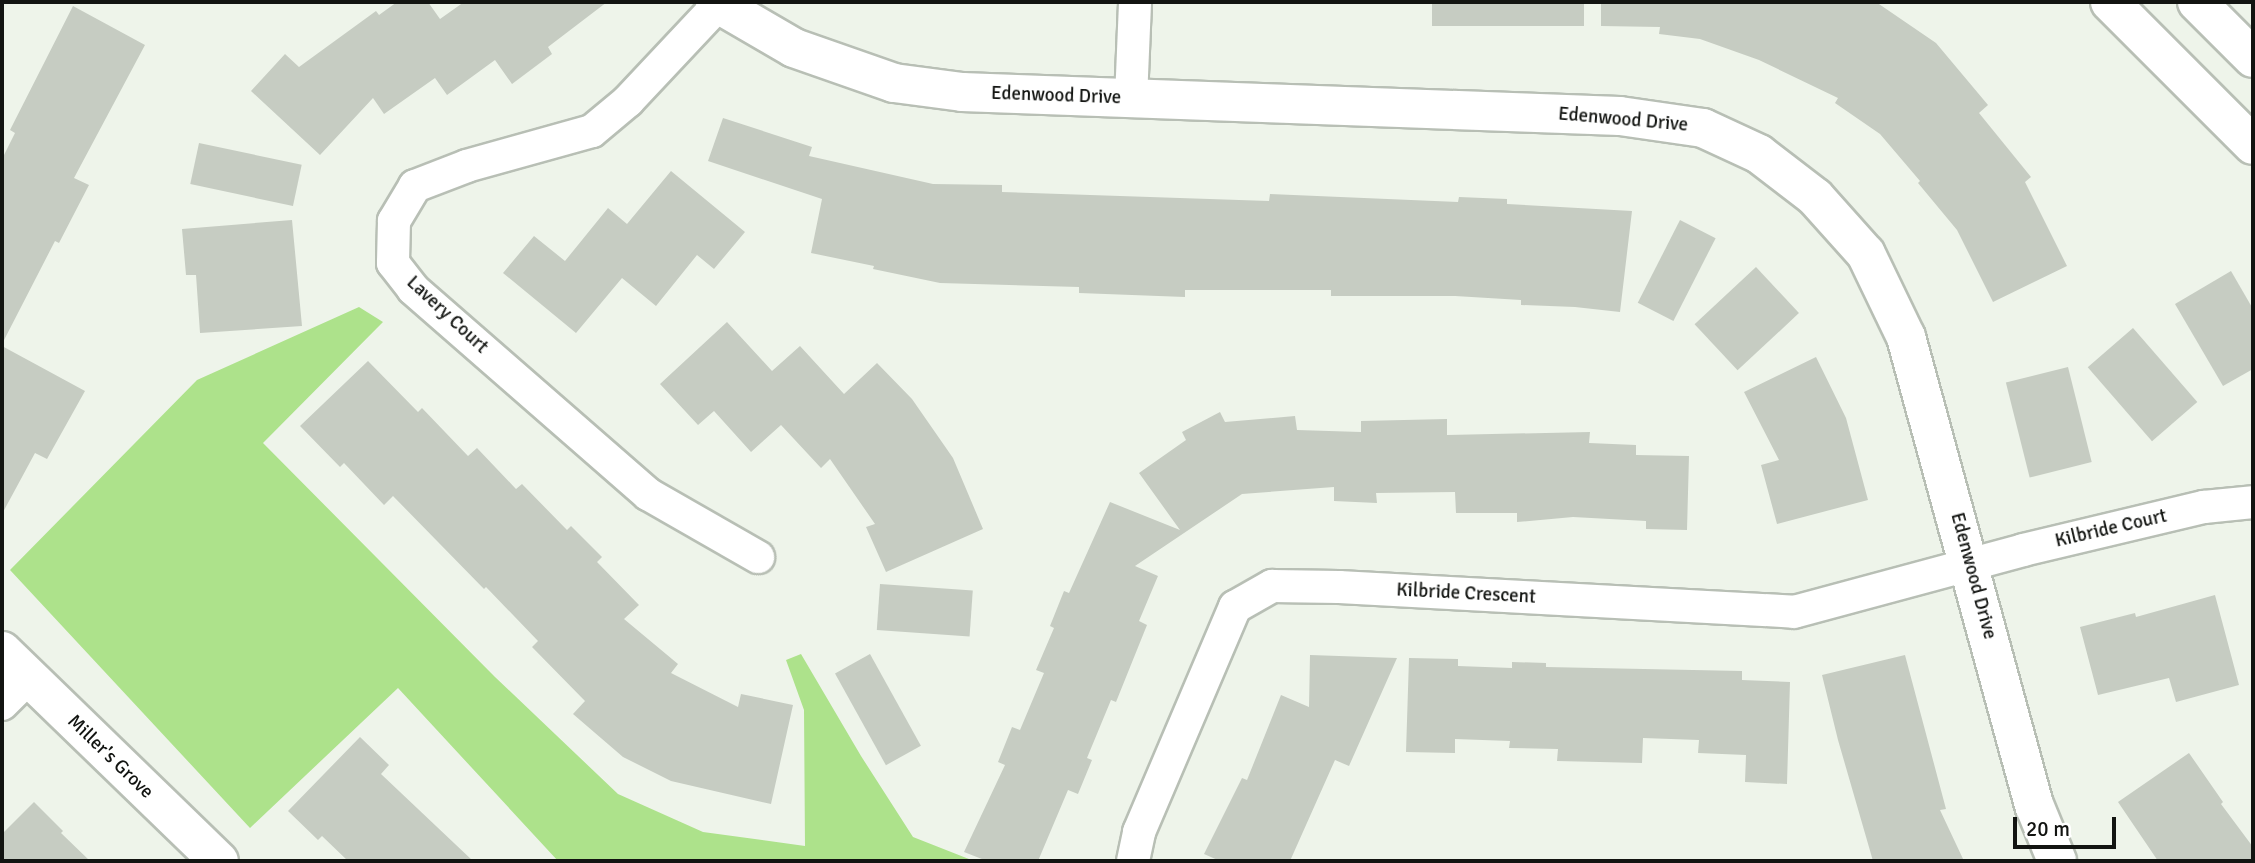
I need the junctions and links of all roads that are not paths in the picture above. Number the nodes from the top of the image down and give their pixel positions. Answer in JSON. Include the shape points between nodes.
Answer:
{"nodes":[{"id":1,"x":1135,"y":2,"type":"edge"},
{"id":2,"x":2110,"y":2,"type":"edge"},
{"id":3,"x":2197,"y":2,"type":"edge"},
{"id":4,"x":716,"y":3,"type":"edge"},
{"id":5,"x":2253,"y":58,"type":"edge"},
{"id":6,"x":1131,"y":99,"type":"junction"},
{"id":7,"x":2253,"y":145,"type":"edge"},
{"id":8,"x":2253,"y":502,"type":"edge"},
{"id":9,"x":758,"y":557,"type":"dead end"},
{"id":10,"x":1970,"y":562,"type":"junction"},
{"id":11,"x":2,"y":651,"type":"edge"},
{"id":12,"x":15,"y":691,"type":"edge"},
{"id":13,"x":219,"y":861,"type":"edge"},
{"id":14,"x":1133,"y":861,"type":"edge"},
{"id":15,"x":2057,"y":861,"type":"edge"}],
"edges":[{"from":1,"to":6,"type":"street"},
{"from":2,"to":7,"type":"street"},
{"from":3,"to":5,"type":"street"},
{"from":4,"to":6,"type":"street","name":"Edenwood Drive","via":[[794,48],[894,83],[962,92]]},
{"from":4,"to":9,"type":"street","name":"Lavery Court","via":[[628,101],[592,131],[467,166],[415,186],[394,222],[393,263],[414,289],[648,494]]},
{"from":6,"to":10,"type":"street","name":"Edenwood Drive","via":[[1620,116],[1703,128],[1759,154],[1815,197],[1866,254],[1906,337]]},
{"from":8,"to":10,"type":"street","name":"Kilbride Court","via":[[2204,507]]},
{"from":10,"to":14,"type":"street","name":"Kilbride Crescent","via":[[1794,612],[1272,586],[1235,607],[1139,832]]},
{"from":10,"to":15,"type":"street","name":"Edenwood Drive","via":[[2035,807]]},
{"from":11,"to":12,"type":"street","name":"Miller's Grove"},
{"from":12,"to":13,"type":"street","name":"Miller's Grove"}]}
